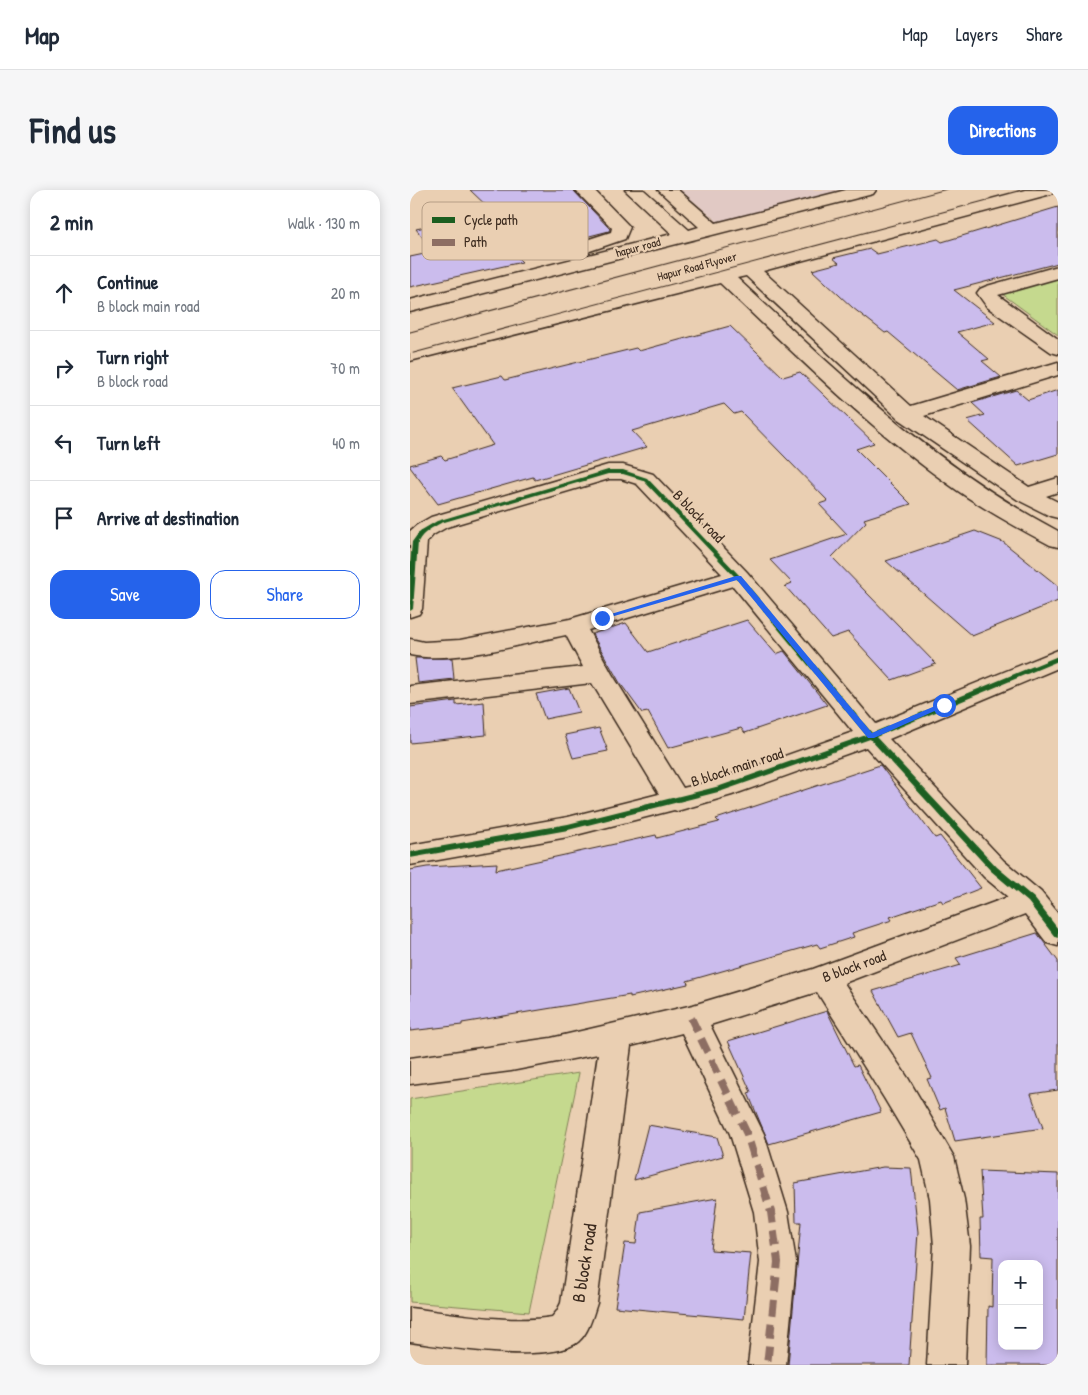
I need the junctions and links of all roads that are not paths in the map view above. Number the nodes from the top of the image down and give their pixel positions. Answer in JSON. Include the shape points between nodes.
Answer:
{"nodes":[{"id":1,"x":584,"y":190,"type":"edge"},
{"id":2,"x":634,"y":190,"type":"edge"},
{"id":3,"x":667,"y":190,"type":"edge"},
{"id":4,"x":867,"y":190,"type":"edge"},
{"id":5,"x":927,"y":190,"type":"edge"},
{"id":6,"x":984,"y":190,"type":"edge"},
{"id":7,"x":1045,"y":190,"type":"edge"},
{"id":8,"x":760,"y":216,"type":"junction"},
{"id":9,"x":711,"y":228,"type":"junction"},
{"id":10,"x":684,"y":235,"type":"junction"},
{"id":11,"x":588,"y":246,"type":"edge"},
{"id":12,"x":624,"y":251,"type":"junction"},
{"id":13,"x":809,"y":254,"type":"junction"},
{"id":14,"x":584,"y":261,"type":"joint"},
{"id":15,"x":750,"y":269,"type":"junction"},
{"id":16,"x":1058,"y":272,"type":"edge"},
{"id":17,"x":724,"y":276,"type":"junction"},
{"id":18,"x":667,"y":291,"type":"junction"},
{"id":19,"x":410,"y":306,"type":"edge"},
{"id":20,"x":410,"y":324,"type":"edge"},
{"id":21,"x":410,"y":343,"type":"edge"},
{"id":22,"x":1058,"y":348,"type":"edge"},
{"id":23,"x":410,"y":355,"type":"edge"},
{"id":24,"x":1058,"y":368,"type":"edge"},
{"id":25,"x":907,"y":414,"type":"junction"},
{"id":26,"x":1046,"y":492,"type":"edge"},
{"id":27,"x":1058,"y":511,"type":"edge"},
{"id":28,"x":1058,"y":540,"type":"edge"},
{"id":29,"x":738,"y":577,"type":"junction"},
{"id":30,"x":410,"y":609,"type":"edge"},
{"id":31,"x":573,"y":626,"type":"junction"},
{"id":32,"x":410,"y":647,"type":"edge"},
{"id":33,"x":1055,"y":662,"type":"edge"},
{"id":34,"x":599,"y":674,"type":"junction"},
{"id":35,"x":410,"y":695,"type":"edge"},
{"id":36,"x":871,"y":736,"type":"junction"},
{"id":37,"x":676,"y":801,"type":"junction"},
{"id":38,"x":410,"y":855,"type":"edge"},
{"id":39,"x":1031,"y":900,"type":"junction"},
{"id":40,"x":1058,"y":935,"type":"edge"},
{"id":41,"x":824,"y":977,"type":"junction"},
{"id":42,"x":691,"y":1018,"type":"junction"},
{"id":43,"x":616,"y":1038,"type":"junction"},
{"id":44,"x":410,"y":1071,"type":"edge"},
{"id":45,"x":410,"y":1325,"type":"edge"},
{"id":46,"x":767,"y":1365,"type":"edge"},
{"id":47,"x":946,"y":1365,"type":"edge"}],
"edges":[{"from":1,"to":11,"type":"street","via":[[621,227],[619,235]]},
{"from":2,"to":10,"type":"street"},
{"from":3,"to":9,"type":"street"},
{"from":4,"to":8,"type":"street","name":"hapur road"},
{"from":5,"to":20,"type":"street","name":"Hapur Road Flyover"},
{"from":6,"to":21,"type":"street","name":"Hapur Road Flyover","bridge":true},
{"from":7,"to":13,"type":"street"},
{"from":8,"to":9,"type":"street","name":"hapur road"},
{"from":8,"to":13,"type":"street"},
{"from":9,"to":10,"type":"street","name":"hapur road"},
{"from":10,"to":12,"type":"street","name":"hapur road"},
{"from":12,"to":14,"type":"street","name":"hapur road"},
{"from":12,"to":18,"type":"street"},
{"from":13,"to":15,"type":"street"},
{"from":14,"to":19,"type":"street","name":"hapur road","via":[[538,273],[507,269],[479,275],[454,282],[444,290],[442,298]]},
{"from":15,"to":17,"type":"street"},
{"from":15,"to":25,"type":"street"},
{"from":16,"to":22,"type":"street","via":[[987,293],[994,303]]},
{"from":17,"to":18,"type":"street"},
{"from":17,"to":28,"type":"street","via":[[900,437],[980,496]]},
{"from":18,"to":23,"type":"street"},
{"from":24,"to":25,"type":"street"},
{"from":25,"to":26,"type":"street"},
{"from":26,"to":27,"type":"street"},
{"from":29,"to":30,"type":"street","name":"B block road","via":[[645,479],[623,472],[608,472],[426,528],[415,542]]},
{"from":29,"to":31,"type":"street"},
{"from":29,"to":36,"type":"street","name":"B block road"},
{"from":31,"to":32,"type":"street","via":[[460,648],[424,650]]},
{"from":31,"to":34,"type":"street"},
{"from":33,"to":36,"type":"street","name":"B block main road"},
{"from":34,"to":35,"type":"street"},
{"from":34,"to":37,"type":"street"},
{"from":36,"to":37,"type":"street","name":"B block main road"},
{"from":36,"to":39,"type":"street","name":"B block road","via":[[994,868]]},
{"from":37,"to":38,"type":"street","name":"B block main road","via":[[568,827]]},
{"from":39,"to":40,"type":"street","name":"B block road"},
{"from":39,"to":41,"type":"street","name":"B block road"},
{"from":41,"to":42,"type":"street","name":"B block road"},
{"from":41,"to":47,"type":"street","via":[[937,1157],[947,1199],[952,1246]]},
{"from":42,"to":43,"type":"street","name":"B block road"},
{"from":42,"to":46,"type":"street","via":[[747,1134],[771,1212],[778,1262]]},
{"from":43,"to":44,"type":"street","name":"B block road","via":[[498,1060]]},
{"from":43,"to":45,"type":"street","name":"B block road","via":[[579,1303],[573,1320],[561,1333],[533,1337]]}]}
